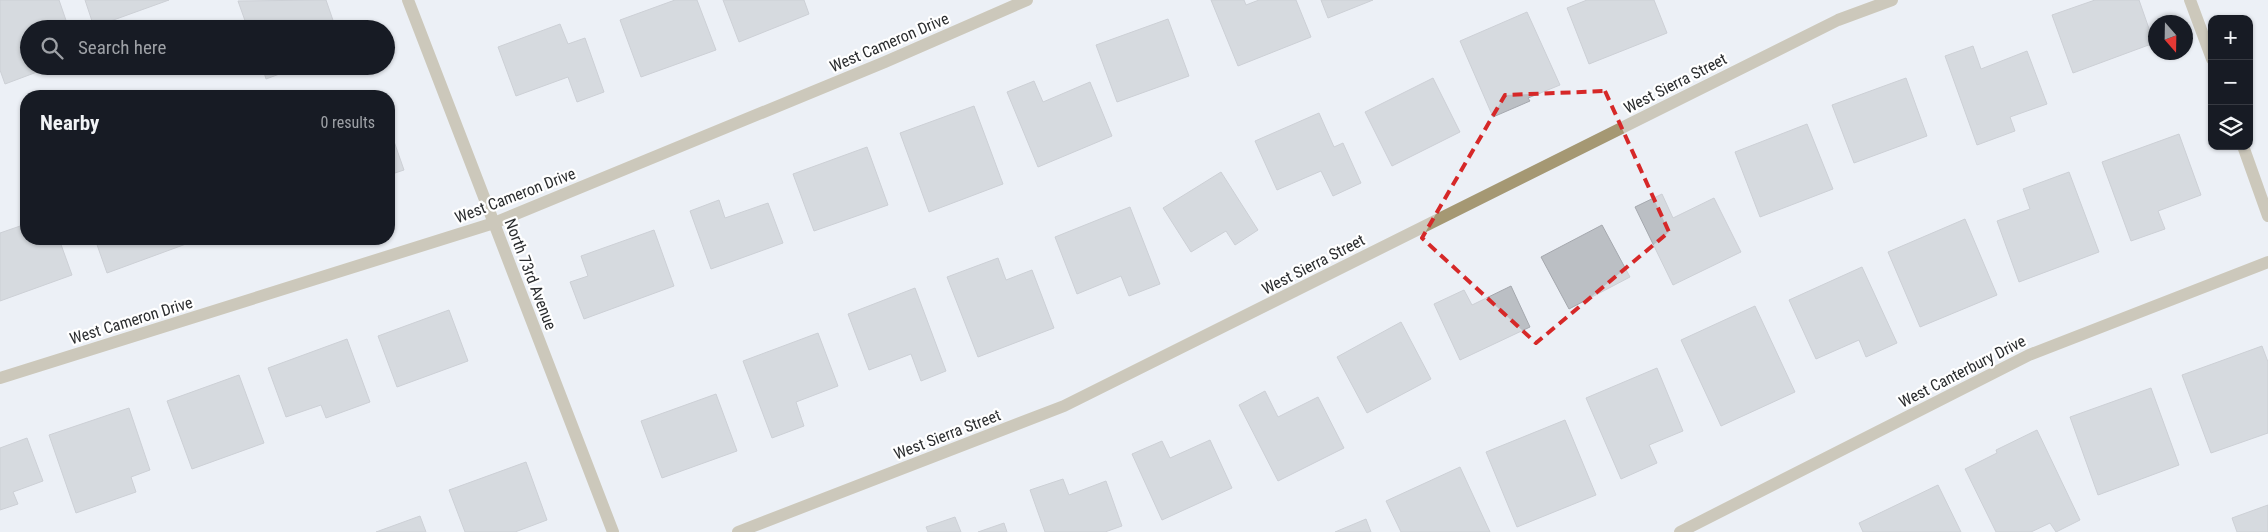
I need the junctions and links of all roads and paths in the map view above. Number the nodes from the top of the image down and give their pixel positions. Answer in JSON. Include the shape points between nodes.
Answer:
{"nodes":[{"id":1,"x":408,"y":0,"type":"edge"},
{"id":2,"x":1027,"y":0,"type":"edge"},
{"id":3,"x":1892,"y":0,"type":"edge"},
{"id":4,"x":2190,"y":0,"type":"edge"},
{"id":5,"x":2208,"y":48,"type":"edge"},
{"id":6,"x":2244,"y":150,"type":"edge"},
{"id":7,"x":2268,"y":216,"type":"edge"},
{"id":8,"x":494,"y":223,"type":"junction"},
{"id":9,"x":2268,"y":262,"type":"edge"},
{"id":10,"x":0,"y":378,"type":"edge"},
{"id":11,"x":613,"y":532,"type":"edge"},
{"id":12,"x":738,"y":532,"type":"edge"},
{"id":13,"x":1680,"y":532,"type":"edge"}],
"edges":[{"from":1,"to":8,"type":"street","name":"North 73rd Avenue"},
{"from":2,"to":8,"type":"street","name":"West Cameron Drive","via":[[886,62]]},
{"from":3,"to":12,"type":"street","name":"West Sierra Street","via":[[1838,20],[1064,406]]},
{"from":4,"to":5,"type":"street"},
{"from":6,"to":7,"type":"street"},
{"from":8,"to":10,"type":"street","name":"West Cameron Drive"},
{"from":8,"to":11,"type":"street","name":"North 73rd Avenue"},
{"from":9,"to":13,"type":"street","name":"West Canterbury Drive","via":[[2029,355]]}]}
